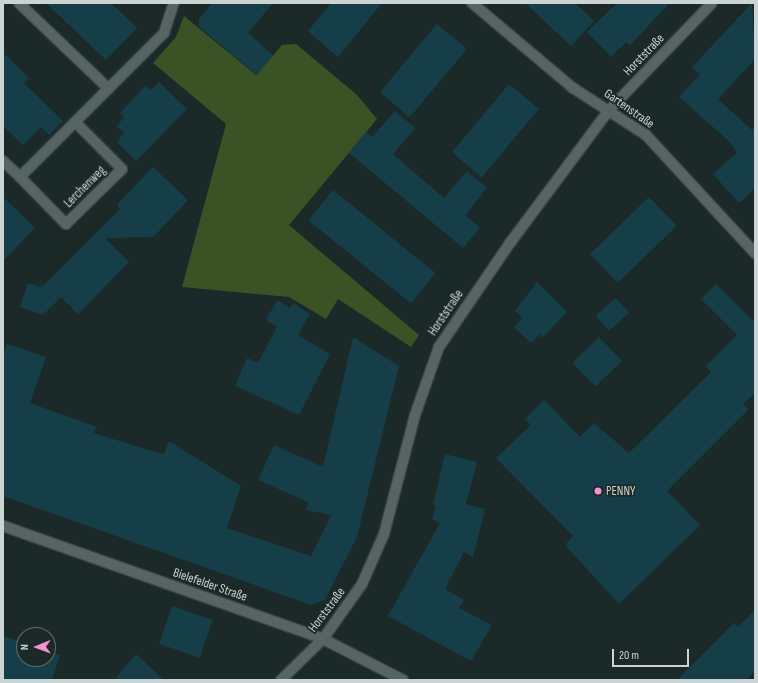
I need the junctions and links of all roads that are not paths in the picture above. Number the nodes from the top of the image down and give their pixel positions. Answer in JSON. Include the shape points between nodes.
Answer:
{"nodes":[{"id":1,"x":19,"y":3,"type":"edge"},
{"id":2,"x":174,"y":3,"type":"edge"},
{"id":3,"x":472,"y":3,"type":"edge"},
{"id":4,"x":712,"y":3,"type":"edge"},
{"id":5,"x":109,"y":89,"type":"junction"},
{"id":6,"x":610,"y":109,"type":"junction"},
{"id":7,"x":75,"y":122,"type":"junction"},
{"id":8,"x":3,"y":161,"type":"edge"},
{"id":9,"x":20,"y":177,"type":"junction"},
{"id":10,"x":755,"y":253,"type":"edge"},
{"id":11,"x":3,"y":526,"type":"edge"},
{"id":12,"x":323,"y":639,"type":"junction"},
{"id":13,"x":281,"y":680,"type":"edge"},
{"id":14,"x":403,"y":680,"type":"edge"}],
"edges":[{"from":1,"to":5,"type":"street"},
{"from":2,"to":5,"type":"street","via":[[164,33]]},
{"from":3,"to":6,"type":"street","name":"Gartenstraße","via":[[573,88]]},
{"from":4,"to":6,"type":"street","name":"Horststraße"},
{"from":5,"to":7,"type":"street"},
{"from":6,"to":10,"type":"street","name":"Gartenstraße","via":[[646,135]]},
{"from":6,"to":12,"type":"street","name":"Horststraße","via":[[510,243],[439,347],[414,415],[384,534],[362,584]]},
{"from":7,"to":9,"type":"street"},
{"from":7,"to":9,"type":"street","name":"Lerchenweg","via":[[122,169],[66,224]]},
{"from":8,"to":9,"type":"street","name":"Lerchenweg"},
{"from":11,"to":12,"type":"street","name":"Bielefelder Straße"},
{"from":12,"to":13,"type":"street","name":"Horststraße"},
{"from":12,"to":14,"type":"street","name":"Bielefelder Straße"}]}
